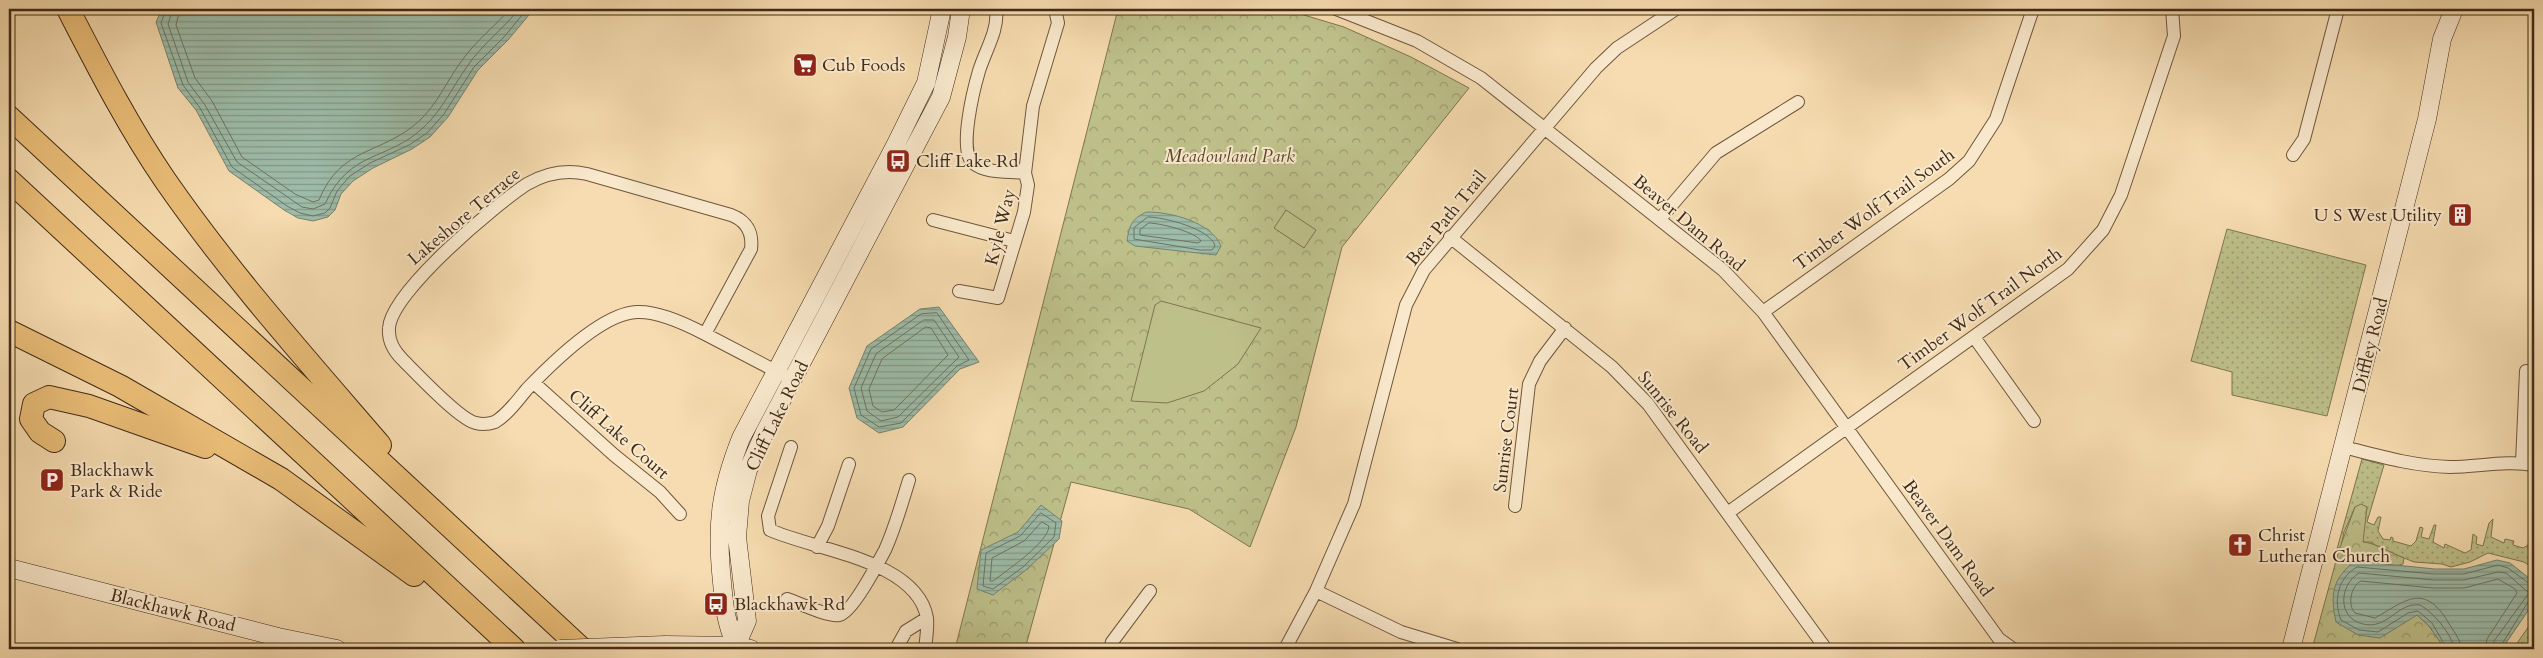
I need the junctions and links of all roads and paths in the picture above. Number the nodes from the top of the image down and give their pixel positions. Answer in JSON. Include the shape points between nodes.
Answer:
{"nodes":[{"id":1,"x":68,"y":9,"type":"edge"},
{"id":2,"x":942,"y":9,"type":"edge"},
{"id":3,"x":961,"y":9,"type":"edge"},
{"id":4,"x":996,"y":9,"type":"edge"},
{"id":5,"x":1055,"y":9,"type":"edge"},
{"id":6,"x":1336,"y":9,"type":"edge"},
{"id":7,"x":1676,"y":9,"type":"edge"},
{"id":8,"x":2033,"y":9,"type":"edge"},
{"id":9,"x":2172,"y":9,"type":"edge"},
{"id":10,"x":2338,"y":9,"type":"edge"},
{"id":11,"x":2439,"y":9,"type":"edge"},
{"id":12,"x":2454,"y":9,"type":"edge"},
{"id":13,"x":2442,"y":40,"type":"junction"},
{"id":14,"x":1798,"y":102,"type":"dead end"},
{"id":15,"x":9,"y":117,"type":"edge"},
{"id":16,"x":1544,"y":128,"type":"junction"},
{"id":17,"x":2293,"y":155,"type":"dead end"},
{"id":18,"x":1025,"y":173,"type":"junction"},
{"id":19,"x":9,"y":180,"type":"edge"},
{"id":20,"x":1660,"y":219,"type":"junction"},
{"id":21,"x":933,"y":220,"type":"dead end"},
{"id":22,"x":1450,"y":237,"type":"junction"},
{"id":23,"x":1014,"y":241,"type":"junction"},
{"id":24,"x":959,"y":291,"type":"dead end"},
{"id":25,"x":1762,"y":312,"type":"junction"},
{"id":26,"x":1565,"y":328,"type":"junction"},
{"id":27,"x":9,"y":331,"type":"edge"},
{"id":28,"x":705,"y":334,"type":"junction"},
{"id":29,"x":1974,"y":337,"type":"junction"},
{"id":30,"x":776,"y":371,"type":"junction"},
{"id":31,"x":2526,"y":371,"type":"dead end"},
{"id":32,"x":793,"y":380,"type":"junction"},
{"id":33,"x":534,"y":383,"type":"junction"},
{"id":34,"x":2034,"y":421,"type":"dead end"},
{"id":35,"x":1847,"y":428,"type":"junction"},
{"id":36,"x":54,"y":441,"type":"dead end"},
{"id":37,"x":791,"y":447,"type":"dead end"},
{"id":38,"x":2344,"y":447,"type":"junction"},
{"id":39,"x":848,"y":464,"type":"dead end"},
{"id":40,"x":2528,"y":464,"type":"edge"},
{"id":41,"x":281,"y":479,"type":"junction"},
{"id":42,"x":909,"y":480,"type":"dead end"},
{"id":43,"x":1515,"y":506,"type":"dead end"},
{"id":44,"x":1729,"y":512,"type":"junction"},
{"id":45,"x":680,"y":514,"type":"dead end"},
{"id":46,"x":454,"y":531,"type":"junction"},
{"id":47,"x":817,"y":547,"type":"junction"},
{"id":48,"x":876,"y":566,"type":"junction"},
{"id":49,"x":9,"y":568,"type":"edge"},
{"id":50,"x":1150,"y":591,"type":"dead end"},
{"id":51,"x":1316,"y":592,"type":"junction"},
{"id":52,"x":787,"y":599,"type":"dead end"},
{"id":53,"x":927,"y":618,"type":"junction"},
{"id":54,"x":491,"y":630,"type":"junction"},
{"id":55,"x":276,"y":643,"type":"edge"},
{"id":56,"x":744,"y":647,"type":"edge"},
{"id":57,"x":338,"y":649,"type":"edge"},
{"id":58,"x":514,"y":649,"type":"edge"},
{"id":59,"x":560,"y":649,"type":"edge"},
{"id":60,"x":582,"y":649,"type":"edge"},
{"id":61,"x":896,"y":649,"type":"edge"},
{"id":62,"x":925,"y":649,"type":"edge"},
{"id":63,"x":1110,"y":649,"type":"edge"},
{"id":64,"x":1285,"y":649,"type":"edge"},
{"id":65,"x":1456,"y":649,"type":"edge"},
{"id":66,"x":1826,"y":649,"type":"edge"},
{"id":67,"x":2013,"y":649,"type":"edge"},
{"id":68,"x":2291,"y":649,"type":"edge"}],
"edges":[{"from":1,"to":46,"type":"highway","via":[[108,87],[164,179],[251,296]]},
{"from":2,"to":30,"type":"street","name":"Cliff Lake Road","via":[[926,83]]},
{"from":3,"to":32,"type":"street","name":"Cliff Lake Road","via":[[941,98]]},
{"from":4,"to":18,"type":"street","via":[[994,29],[973,95],[966,152],[971,162],[977,165],[1003,172]]},
{"from":5,"to":18,"type":"street","name":"Kyle Way","via":[[1058,23],[1033,106]]},
{"from":6,"to":16,"type":"street","name":"Beaver Dam Road","via":[[1417,41],[1481,78]]},
{"from":7,"to":16,"type":"street","name":"Bear Path Trail","via":[[1617,48]]},
{"from":8,"to":25,"type":"street","name":"Timber Wolf Trail South","via":[[1996,119],[1970,161]]},
{"from":9,"to":29,"type":"street","name":"Timber Wolf Trail North","via":[[2174,36],[2121,195],[2103,230],[2068,269]]},
{"from":10,"to":17,"type":"street","via":[[2304,139]]},
{"from":11,"to":13,"type":"street","name":"Diffley Road"},
{"from":12,"to":13,"type":"street","name":"Diffley Road"},
{"from":13,"to":38,"type":"street","name":"Diffley Road","via":[[2427,119]]},
{"from":14,"to":20,"type":"street","via":[[1716,153]]},
{"from":15,"to":46,"type":"highway"},
{"from":16,"to":20,"type":"street","name":"Beaver Dam Road"},
{"from":16,"to":22,"type":"street","name":"Bear Path Trail"},
{"from":18,"to":23,"type":"street","name":"Kyle Way","via":[[1028,185],[1024,212]]},
{"from":19,"to":54,"type":"highway"},
{"from":20,"to":25,"type":"street","name":"Beaver Dam Road","via":[[1723,270]]},
{"from":21,"to":23,"type":"street"},
{"from":22,"to":26,"type":"street","name":"Sunrise Road"},
{"from":22,"to":51,"type":"street","name":"Bear Path Trail","via":[[1424,270],[1406,305],[1354,504]]},
{"from":23,"to":24,"type":"street","name":"Kyle Way","via":[[998,298]]},
{"from":25,"to":35,"type":"street","name":"Beaver Dam Road"},
{"from":26,"to":43,"type":"street","name":"Sunrise Court","via":[[1540,361],[1530,384]]},
{"from":26,"to":44,"type":"street","name":"Sunrise Road","via":[[1612,367],[1648,404]]},
{"from":27,"to":41,"type":"highway","via":[[120,386]]},
{"from":28,"to":30,"type":"street","name":"Lakeshore Terrace"},
{"from":28,"to":33,"type":"street","name":"Lakeshore Terrace","via":[[651,313],[619,314],[604,321]]},
{"from":28,"to":33,"type":"street","name":"Lakeshore Terrace","via":[[751,249],[750,231],[742,221],[731,215],[587,174],[552,173],[519,189],[420,275],[396,309],[389,328],[393,348],[402,360],[473,423],[489,424],[499,419]]},
{"from":29,"to":34,"type":"street"},
{"from":29,"to":35,"type":"street","name":"Timber Wolf Trail North"},
{"from":30,"to":32,"type":"street","name":"Lakeshore Terrace"},
{"from":30,"to":56,"type":"street","name":"Cliff Lake Road","via":[[741,438],[729,467],[720,505],[718,543],[726,624]]},
{"from":31,"to":40,"type":"street"},
{"from":32,"to":56,"type":"street","name":"Cliff Lake Road","via":[[764,432],[748,470],[740,501],[737,537],[747,621]]},
{"from":33,"to":45,"type":"street","name":"Cliff Lake Court","via":[[660,492]]},
{"from":35,"to":44,"type":"street","name":"Timber Wolf Trail North"},
{"from":35,"to":67,"type":"street","name":"Beaver Dam Road","via":[[1999,639]]},
{"from":36,"to":41,"type":"highway","via":[[40,432],[31,419],[34,404],[49,397],[98,409],[202,446]]},
{"from":37,"to":47,"type":"street","via":[[767,522],[770,530]]},
{"from":38,"to":40,"type":"street","via":[[2417,466]]},
{"from":38,"to":68,"type":"street","name":"Diffley Road"},
{"from":39,"to":47,"type":"street","via":[[828,526]]},
{"from":41,"to":54,"type":"highway"},
{"from":42,"to":48,"type":"street"},
{"from":44,"to":66,"type":"street","name":"Sunrise Road"},
{"from":46,"to":60,"type":"highway"},
{"from":47,"to":48,"type":"street"},
{"from":48,"to":52,"type":"street","via":[[844,614],[829,614]]},
{"from":48,"to":53,"type":"street","via":[[900,578],[917,597]]},
{"from":49,"to":55,"type":"street","name":"Blackhawk Road"},
{"from":50,"to":63,"type":"street"},
{"from":51,"to":64,"type":"street","name":"Bear Path Trail"},
{"from":51,"to":65,"type":"street","via":[[1401,632]]},
{"from":53,"to":61,"type":"street","via":[[906,631]]},
{"from":53,"to":62,"type":"street"},
{"from":54,"to":58,"type":"highway"},
{"from":55,"to":57,"type":"street","name":"Blackhawk Road"},
{"from":56,"to":59,"type":"street","bridge":true,"via":[[665,645]]}]}
